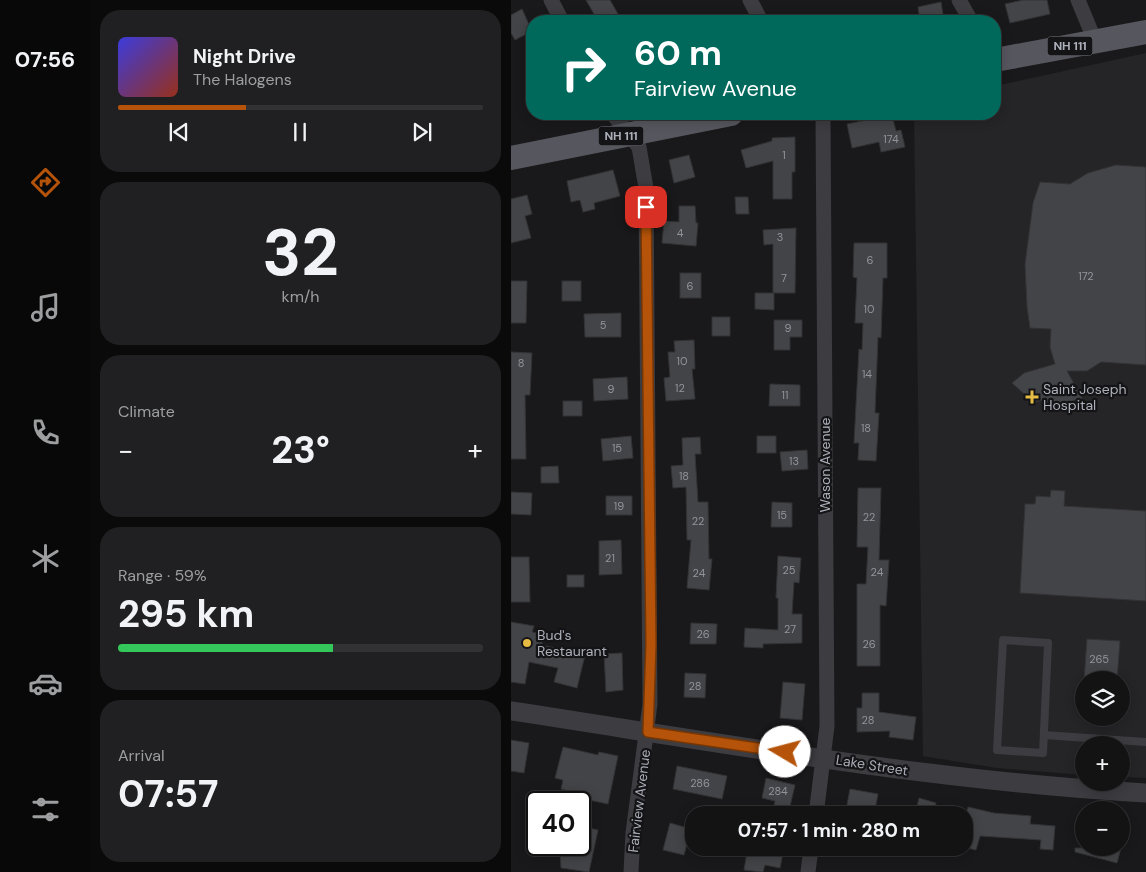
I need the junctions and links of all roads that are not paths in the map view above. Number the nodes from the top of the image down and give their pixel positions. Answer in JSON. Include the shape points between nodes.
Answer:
{"nodes":[{"id":1,"x":551,"y":0,"type":"edge"},
{"id":2,"x":750,"y":0,"type":"edge"},
{"id":3,"x":959,"y":0,"type":"edge"},
{"id":4,"x":1077,"y":0,"type":"edge"},
{"id":5,"x":559,"y":15,"type":"edge"},
{"id":6,"x":758,"y":15,"type":"edge"},
{"id":7,"x":968,"y":15,"type":"edge"},
{"id":8,"x":1146,"y":32,"type":"edge"},
{"id":9,"x":1095,"y":41,"type":"junction"},
{"id":10,"x":1001,"y":59,"type":"edge"},
{"id":11,"x":618,"y":120,"type":"edge"},
{"id":12,"x":700,"y":120,"type":"edge"},
{"id":13,"x":823,"y":120,"type":"edge"},
{"id":14,"x":628,"y":134,"type":"junction"},
{"id":15,"x":511,"y":158,"type":"edge"},
{"id":16,"x":511,"y":711,"type":"edge"},
{"id":17,"x":648,"y":732,"type":"junction"},
{"id":18,"x":1044,"y":734,"type":"junction"},
{"id":19,"x":1146,"y":742,"type":"edge"},
{"id":20,"x":824,"y":757,"type":"junction"},
{"id":21,"x":1146,"y":793,"type":"edge"},
{"id":22,"x":817,"y":806,"type":"edge"},
{"id":23,"x":810,"y":856,"type":"edge"},
{"id":24,"x":631,"y":872,"type":"edge"},
{"id":25,"x":808,"y":872,"type":"edge"}],
"edges":[{"from":1,"to":5,"type":"street"},
{"from":2,"to":6,"type":"street"},
{"from":3,"to":7,"type":"street"},
{"from":4,"to":9,"type":"street"},
{"from":8,"to":9,"type":"main road","number":"NH 111"},
{"from":9,"to":10,"type":"main road","number":"NH 111"},
{"from":11,"to":14,"type":"street","name":"Fairview Avenue"},
{"from":12,"to":14,"type":"main road","number":"NH 111"},
{"from":13,"to":20,"type":"street","name":"Wason Avenue","via":[[827,716]]},
{"from":14,"to":15,"type":"main road","number":"NH 111"},
{"from":14,"to":17,"type":"street","name":"Fairview Avenue","via":[[639,147],[646,188],[651,644]]},
{"from":16,"to":17,"type":"street","name":"Lake Street"},
{"from":17,"to":20,"type":"street","name":"Lake Street"},
{"from":17,"to":24,"type":"street","name":"Fairview Avenue","via":[[633,833]]},
{"from":18,"to":18,"type":"lane","via":[[1048,643],[1003,640],[997,750],[1043,753]]},
{"from":18,"to":19,"type":"lane"},
{"from":20,"to":21,"type":"street","name":"Lake Street","via":[[998,782]]},
{"from":20,"to":22,"type":"street","name":"Wason Avenue"},
{"from":23,"to":25,"type":"street"}]}
